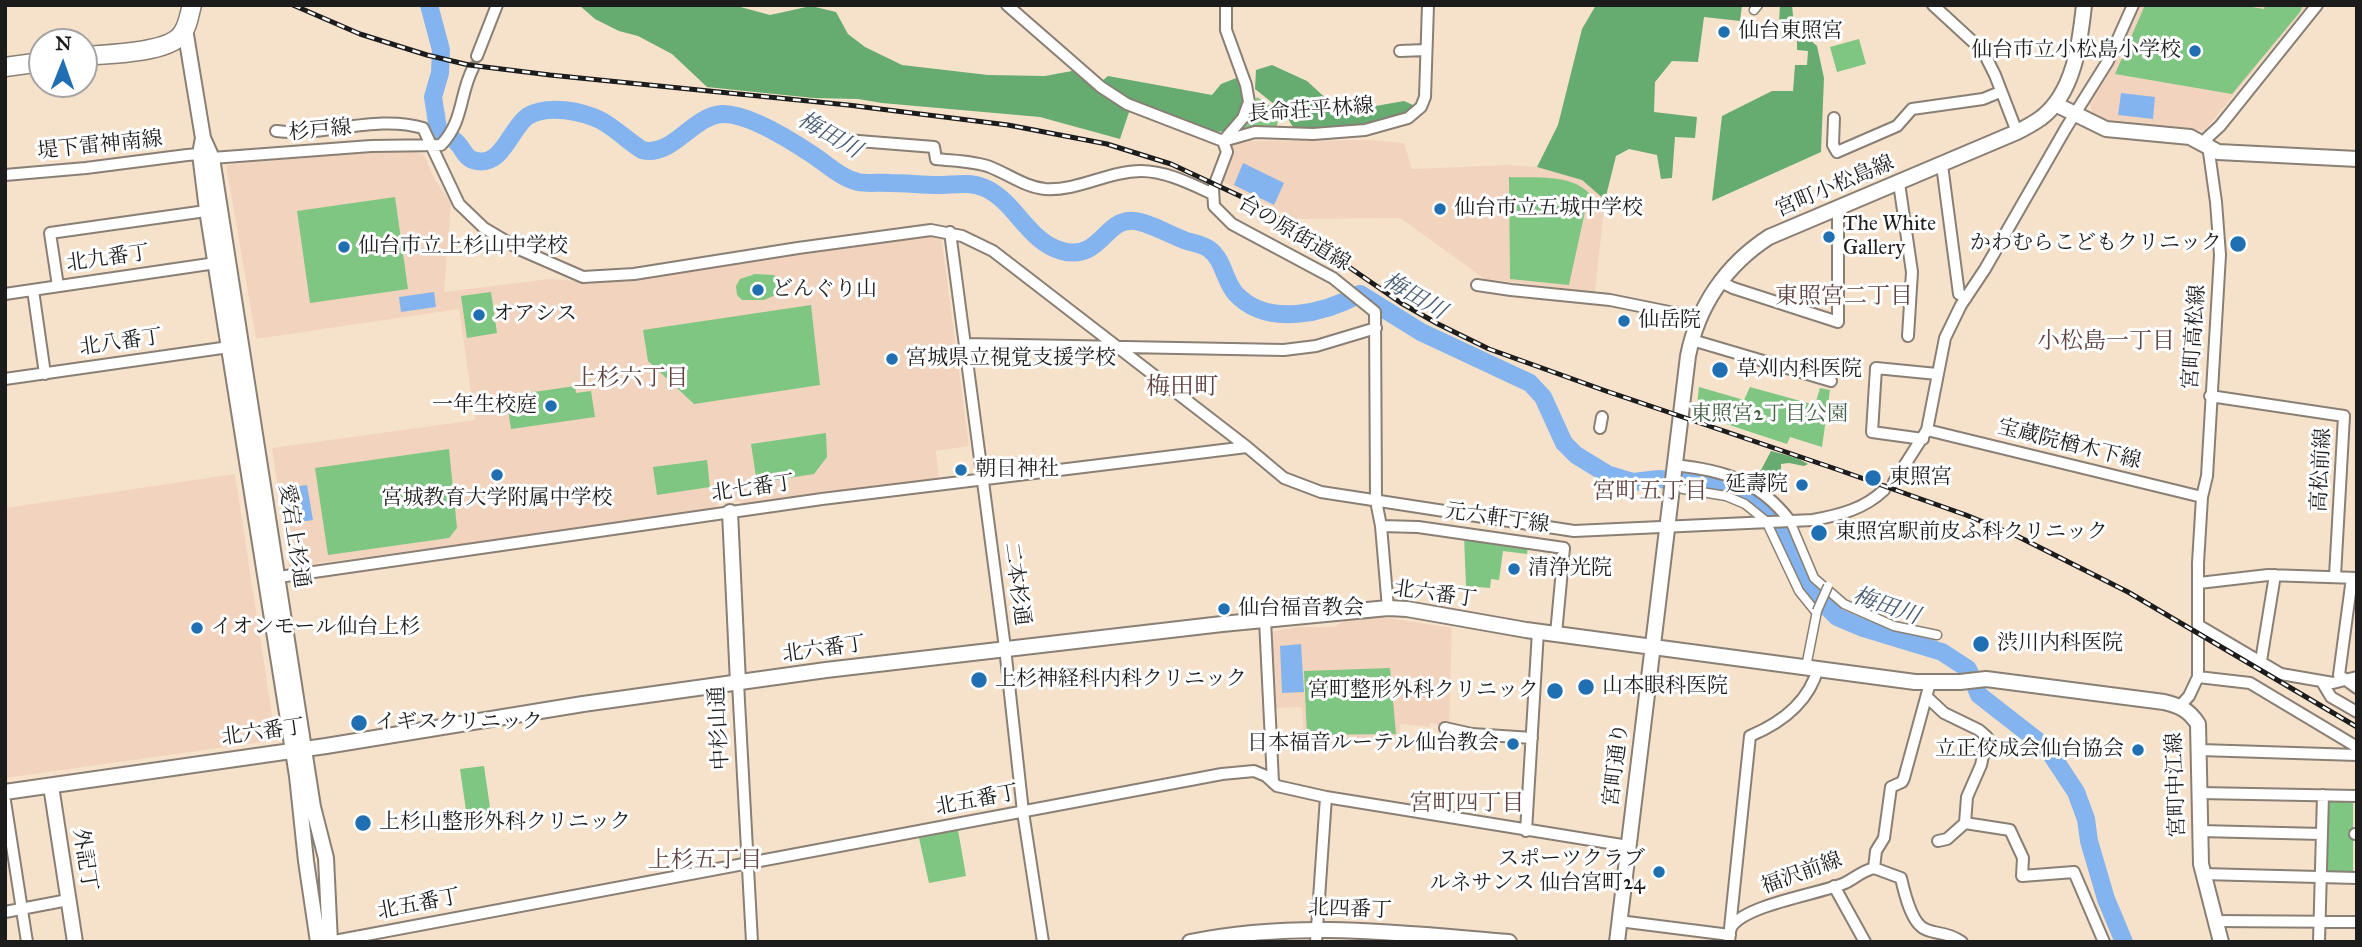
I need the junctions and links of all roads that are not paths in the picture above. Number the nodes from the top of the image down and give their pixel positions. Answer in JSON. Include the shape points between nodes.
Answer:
{"nodes":[{"id":1,"x":192,"y":5,"type":"edge"},
{"id":2,"x":497,"y":5,"type":"edge"},
{"id":3,"x":1007,"y":5,"type":"edge"},
{"id":4,"x":1226,"y":5,"type":"edge"},
{"id":5,"x":1428,"y":5,"type":"edge"},
{"id":6,"x":1934,"y":5,"type":"edge"},
{"id":7,"x":2084,"y":5,"type":"edge"},
{"id":8,"x":2133,"y":5,"type":"edge"},
{"id":9,"x":2317,"y":5,"type":"edge"},
{"id":10,"x":185,"y":29,"type":"junction"},
{"id":11,"x":1400,"y":51,"type":"dead end"},
{"id":12,"x":1426,"y":51,"type":"junction"},
{"id":13,"x":98,"y":54,"type":"edge"},
{"id":14,"x":477,"y":56,"type":"dead end"},
{"id":15,"x":28,"y":64,"type":"edge"},
{"id":16,"x":5,"y":67,"type":"edge"},
{"id":17,"x":473,"y":68,"type":"dead end"},
{"id":18,"x":2000,"y":92,"type":"junction"},
{"id":19,"x":2055,"y":104,"type":"junction"},
{"id":20,"x":2075,"y":116,"type":"junction"},
{"id":21,"x":1834,"y":118,"type":"dead end"},
{"id":22,"x":825,"y":128,"type":"dead end"},
{"id":23,"x":276,"y":131,"type":"dead end"},
{"id":24,"x":2017,"y":132,"type":"junction"},
{"id":25,"x":1223,"y":141,"type":"junction"},
{"id":26,"x":437,"y":145,"type":"junction"},
{"id":27,"x":2208,"y":146,"type":"junction"},
{"id":28,"x":206,"y":156,"type":"junction"},
{"id":29,"x":2357,"y":159,"type":"edge"},
{"id":30,"x":1942,"y":164,"type":"junction"},
{"id":31,"x":5,"y":175,"type":"edge"},
{"id":32,"x":1899,"y":183,"type":"junction"},
{"id":33,"x":1213,"y":194,"type":"junction"},
{"id":34,"x":1838,"y":207,"type":"junction"},
{"id":35,"x":213,"y":210,"type":"junction"},
{"id":36,"x":950,"y":232,"type":"junction"},
{"id":37,"x":216,"y":263,"type":"junction"},
{"id":38,"x":1721,"y":282,"type":"junction"},
{"id":39,"x":1477,"y":285,"type":"dead end"},
{"id":40,"x":58,"y":286,"type":"junction"},
{"id":41,"x":33,"y":290,"type":"junction"},
{"id":42,"x":5,"y":293,"type":"edge"},
{"id":43,"x":1966,"y":298,"type":"junction"},
{"id":44,"x":1699,"y":318,"type":"junction"},
{"id":45,"x":1376,"y":328,"type":"junction"},
{"id":46,"x":1908,"y":336,"type":"dead end"},
{"id":47,"x":1692,"y":340,"type":"junction"},
{"id":48,"x":965,"y":344,"type":"junction"},
{"id":49,"x":235,"y":346,"type":"junction"},
{"id":50,"x":1117,"y":346,"type":"junction"},
{"id":51,"x":45,"y":374,"type":"junction"},
{"id":52,"x":1937,"y":374,"type":"junction"},
{"id":53,"x":5,"y":379,"type":"edge"},
{"id":54,"x":1831,"y":381,"type":"dead end"},
{"id":55,"x":2210,"y":396,"type":"junction"},
{"id":56,"x":1925,"y":434,"type":"junction"},
{"id":57,"x":1247,"y":447,"type":"junction"},
{"id":58,"x":1674,"y":466,"type":"junction"},
{"id":59,"x":983,"y":478,"type":"junction"},
{"id":60,"x":1894,"y":482,"type":"dead end"},
{"id":61,"x":1677,"y":488,"type":"junction"},
{"id":62,"x":1884,"y":490,"type":"dead end"},
{"id":63,"x":2202,"y":497,"type":"junction"},
{"id":64,"x":1376,"y":501,"type":"junction"},
{"id":65,"x":730,"y":512,"type":"junction"},
{"id":66,"x":1767,"y":521,"type":"junction"},
{"id":67,"x":1788,"y":521,"type":"junction"},
{"id":68,"x":1381,"y":526,"type":"junction"},
{"id":69,"x":1667,"y":528,"type":"junction"},
{"id":70,"x":2276,"y":575,"type":"junction"},
{"id":71,"x":2334,"y":576,"type":"junction"},
{"id":72,"x":272,"y":578,"type":"junction"},
{"id":73,"x":2355,"y":578,"type":"edge"},
{"id":74,"x":2199,"y":583,"type":"junction"},
{"id":75,"x":1828,"y":586,"type":"dead end"},
{"id":76,"x":1388,"y":608,"type":"junction"},
{"id":77,"x":1816,"y":611,"type":"junction"},
{"id":78,"x":1265,"y":620,"type":"junction"},
{"id":79,"x":2198,"y":625,"type":"junction"},
{"id":80,"x":1538,"y":631,"type":"junction"},
{"id":81,"x":1556,"y":634,"type":"junction"},
{"id":82,"x":1937,"y":635,"type":"dead end"},
{"id":83,"x":1651,"y":646,"type":"junction"},
{"id":84,"x":1005,"y":649,"type":"junction"},
{"id":85,"x":2261,"y":661,"type":"junction"},
{"id":86,"x":1812,"y":668,"type":"junction"},
{"id":87,"x":2198,"y":677,"type":"junction"},
{"id":88,"x":2357,"y":677,"type":"edge"},
{"id":89,"x":2344,"y":680,"type":"junction"},
{"id":90,"x":2322,"y":682,"type":"junction"},
{"id":91,"x":738,"y":683,"type":"junction"},
{"id":92,"x":2357,"y":688,"type":"edge"},
{"id":93,"x":1929,"y":691,"type":"junction"},
{"id":94,"x":2180,"y":706,"type":"junction"},
{"id":95,"x":2357,"y":712,"type":"edge"},
{"id":96,"x":1446,"y":728,"type":"dead end"},
{"id":97,"x":1532,"y":738,"type":"junction"},
{"id":98,"x":2357,"y":747,"type":"edge"},
{"id":99,"x":299,"y":749,"type":"junction"},
{"id":100,"x":2200,"y":750,"type":"junction"},
{"id":101,"x":2357,"y":755,"type":"edge"},
{"id":102,"x":1273,"y":782,"type":"junction"},
{"id":103,"x":51,"y":786,"type":"junction"},
{"id":104,"x":5,"y":792,"type":"edge"},
{"id":105,"x":2200,"y":793,"type":"junction"},
{"id":106,"x":2323,"y":795,"type":"junction"},
{"id":107,"x":2357,"y":796,"type":"edge"},
{"id":108,"x":1326,"y":797,"type":"junction"},
{"id":109,"x":5,"y":801,"type":"edge"},
{"id":110,"x":1023,"y":812,"type":"junction"},
{"id":111,"x":1965,"y":823,"type":"junction"},
{"id":112,"x":1526,"y":831,"type":"junction"},
{"id":113,"x":2200,"y":831,"type":"junction"},
{"id":114,"x":2322,"y":834,"type":"junction"},
{"id":115,"x":1938,"y":841,"type":"dead end"},
{"id":116,"x":1628,"y":846,"type":"junction"},
{"id":117,"x":748,"y":863,"type":"junction"},
{"id":118,"x":1874,"y":868,"type":"junction"},
{"id":119,"x":2202,"y":874,"type":"junction"},
{"id":120,"x":2321,"y":877,"type":"junction"},
{"id":121,"x":2357,"y":878,"type":"edge"},
{"id":122,"x":1834,"y":886,"type":"junction"},
{"id":123,"x":68,"y":901,"type":"junction"},
{"id":124,"x":22,"y":908,"type":"junction"},
{"id":125,"x":5,"y":912,"type":"edge"},
{"id":126,"x":1619,"y":920,"type":"junction"},
{"id":127,"x":2214,"y":921,"type":"junction"},
{"id":128,"x":2320,"y":922,"type":"junction"},
{"id":129,"x":2357,"y":922,"type":"edge"},
{"id":130,"x":1317,"y":935,"type":"edge"},
{"id":131,"x":1730,"y":935,"type":"edge"},
{"id":132,"x":27,"y":942,"type":"edge"},
{"id":133,"x":75,"y":942,"type":"edge"},
{"id":134,"x":318,"y":942,"type":"edge"},
{"id":135,"x":330,"y":942,"type":"edge"},
{"id":136,"x":752,"y":942,"type":"edge"},
{"id":137,"x":1043,"y":942,"type":"edge"},
{"id":138,"x":1190,"y":942,"type":"edge"},
{"id":139,"x":1509,"y":942,"type":"edge"},
{"id":140,"x":1617,"y":942,"type":"edge"},
{"id":141,"x":1865,"y":942,"type":"edge"},
{"id":142,"x":1962,"y":942,"type":"edge"},
{"id":143,"x":2104,"y":942,"type":"edge"},
{"id":144,"x":2221,"y":942,"type":"edge"},
{"id":145,"x":2319,"y":942,"type":"edge"}],
"edges":[{"from":1,"to":10,"type":"main road"},
{"from":2,"to":14,"type":"street"},
{"from":3,"to":25,"type":"street","via":[[1127,104]]},
{"from":4,"to":25,"type":"street","via":[[1226,30],[1249,102],[1243,118]]},
{"from":5,"to":12,"type":"street","name":"長命荘平林線"},
{"from":6,"to":18,"type":"street","via":[[1983,51]]},
{"from":7,"to":19,"type":"street","name":"宮町小松島線","via":[[2072,68]]},
{"from":8,"to":20,"type":"street","via":[[2108,61]]},
{"from":9,"to":27,"type":"street","via":[[2207,138]]},
{"from":10,"to":13,"type":"main road","via":[[174,42],[161,46]]},
{"from":10,"to":28,"type":"street","name":"愛宕上杉通"},
{"from":11,"to":12,"type":"street"},
{"from":12,"to":25,"type":"street","name":"長命荘平林線","via":[[1425,97],[1408,118],[1365,131],[1255,132]]},
{"from":15,"to":16,"type":"main road"},
{"from":17,"to":26,"type":"street","via":[[455,128]]},
{"from":18,"to":21,"type":"street","via":[[1983,99],[1912,109],[1897,126],[1837,152]]},
{"from":18,"to":24,"type":"street"},
{"from":19,"to":20,"type":"street"},
{"from":19,"to":24,"type":"street","name":"宮町小松島線"},
{"from":20,"to":27,"type":"street","via":[[2106,129],[2190,137]]},
{"from":20,"to":43,"type":"street"},
{"from":22,"to":33,"type":"street","via":[[846,140],[934,147],[936,159],[988,166],[1044,189],[1078,187],[1143,171],[1184,180]]},
{"from":23,"to":26,"type":"street","via":[[319,132],[405,123],[423,128]]},
{"from":24,"to":30,"type":"street","name":"宮町小松島線"},
{"from":25,"to":33,"type":"street","name":"台の原街道線","via":[[1227,152]]},
{"from":26,"to":28,"type":"street","name":"杉戸線"},
{"from":26,"to":36,"type":"street","via":[[436,160],[459,204],[484,228],[530,255],[583,277],[634,274],[931,230]]},
{"from":27,"to":29,"type":"street","via":[[2218,152]]},
{"from":27,"to":55,"type":"street","name":"宮町高松線","via":[[2220,249]]},
{"from":28,"to":31,"type":"street","name":"堤下雷神南線"},
{"from":28,"to":35,"type":"street","name":"愛宕上杉通"},
{"from":30,"to":32,"type":"street","name":"宮町小松島線"},
{"from":30,"to":43,"type":"street","via":[[1959,294]]},
{"from":32,"to":34,"type":"street","name":"宮町小松島線"},
{"from":32,"to":46,"type":"street","via":[[1912,272]]},
{"from":33,"to":45,"type":"street","name":"台の原街道線","via":[[1214,206],[1231,223],[1333,278],[1360,299],[1375,312]]},
{"from":34,"to":38,"type":"street","name":"宮町小松島線","via":[[1769,237]]},
{"from":34,"to":38,"type":"street","via":[[1838,321]]},
{"from":35,"to":37,"type":"street","name":"愛宕上杉通"},
{"from":35,"to":40,"type":"street","via":[[50,233]]},
{"from":35,"to":49,"type":"street","name":"愛宕上杉通"},
{"from":36,"to":48,"type":"street","name":"二本杉通"},
{"from":36,"to":50,"type":"street","via":[[993,251]]},
{"from":37,"to":40,"type":"street","name":"北九番丁"},
{"from":37,"to":49,"type":"street","name":"愛宕上杉通"},
{"from":38,"to":44,"type":"street","name":"宮町小松島線"},
{"from":39,"to":44,"type":"street","via":[[1610,300]]},
{"from":40,"to":41,"type":"street","name":"北九番丁"},
{"from":41,"to":42,"type":"street","name":"北九番丁"},
{"from":41,"to":51,"type":"street"},
{"from":43,"to":52,"type":"street","via":[[1945,338]]},
{"from":44,"to":47,"type":"street","name":"宮町小松島線"},
{"from":45,"to":50,"type":"street","via":[[1284,350]]},
{"from":45,"to":64,"type":"street","name":"台の原街道線"},
{"from":47,"to":54,"type":"street"},
{"from":47,"to":58,"type":"street","name":"宮町小松島線"},
{"from":48,"to":50,"type":"street"},
{"from":48,"to":59,"type":"street","name":"二本杉通"},
{"from":49,"to":51,"type":"street","name":"北八番丁"},
{"from":49,"to":72,"type":"street","name":"愛宕上杉通"},
{"from":50,"to":57,"type":"street"},
{"from":51,"to":53,"type":"street","name":"北八番丁"},
{"from":52,"to":56,"type":"street"},
{"from":52,"to":56,"type":"street","name":"宝蔵院楢木下線","via":[[1876,368],[1871,431]]},
{"from":55,"to":63,"type":"street","name":"宮町高松線"},
{"from":55,"to":71,"type":"street","name":"高松前線","via":[[2344,416]]},
{"from":56,"to":60,"type":"street"},
{"from":56,"to":63,"type":"street","name":"宝蔵院楢木下線"},
{"from":57,"to":59,"type":"street","name":"北七番丁"},
{"from":57,"to":64,"type":"street","via":[[1284,478],[1321,492]]},
{"from":58,"to":61,"type":"street","name":"宮町通り"},
{"from":58,"to":67,"type":"street","via":[[1746,482],[1770,499]]},
{"from":59,"to":65,"type":"street","name":"北七番丁"},
{"from":59,"to":84,"type":"street","name":"二本杉通"},
{"from":61,"to":66,"type":"street","via":[[1726,496]]},
{"from":61,"to":69,"type":"street","name":"宮町通り"},
{"from":62,"to":67,"type":"street","via":[[1839,516]]},
{"from":63,"to":74,"type":"street","name":"宮町高松線"},
{"from":64,"to":68,"type":"street","name":"台の原街道線"},
{"from":64,"to":69,"type":"street","via":[[1574,530]]},
{"from":65,"to":72,"type":"street","name":"北七番丁"},
{"from":65,"to":91,"type":"street","name":"中杉山通"},
{"from":66,"to":67,"type":"street"},
{"from":66,"to":69,"type":"street"},
{"from":66,"to":77,"type":"street","via":[[1798,591]]},
{"from":67,"to":82,"type":"street","via":[[1814,578],[1844,604],[1894,626]]},
{"from":68,"to":76,"type":"street","name":"台の原街道線"},
{"from":68,"to":81,"type":"street","name":"元六軒丁線","via":[[1564,548]]},
{"from":69,"to":83,"type":"street","name":"宮町通り"},
{"from":70,"to":71,"type":"street"},
{"from":70,"to":74,"type":"street"},
{"from":70,"to":85,"type":"street"},
{"from":71,"to":73,"type":"street"},
{"from":72,"to":99,"type":"street","name":"愛宕上杉通"},
{"from":73,"to":89,"type":"street","via":[[2339,675]]},
{"from":74,"to":79,"type":"street","name":"宮町高松線"},
{"from":75,"to":77,"type":"street","bridge":true},
{"from":76,"to":78,"type":"street","name":"北六番丁"},
{"from":76,"to":80,"type":"street","name":"北六番丁"},
{"from":77,"to":86,"type":"street"},
{"from":78,"to":84,"type":"street","name":"北六番丁"},
{"from":78,"to":102,"type":"street"},
{"from":79,"to":85,"type":"street"},
{"from":79,"to":87,"type":"street","name":"宮町高松線"},
{"from":80,"to":81,"type":"street","name":"北六番丁"},
{"from":80,"to":97,"type":"street"},
{"from":81,"to":83,"type":"street","name":"北六番丁"},
{"from":83,"to":86,"type":"street"},
{"from":83,"to":116,"type":"street","name":"宮町通り"},
{"from":84,"to":91,"type":"street","name":"北六番丁"},
{"from":84,"to":110,"type":"street","name":"二本杉通"},
{"from":85,"to":90,"type":"street","via":[[2281,674]]},
{"from":86,"to":93,"type":"street"},
{"from":86,"to":131,"type":"street","via":[[1815,682],[1805,698],[1773,726],[1751,736]]},
{"from":87,"to":94,"type":"street"},
{"from":87,"to":98,"type":"street","via":[[2250,683]]},
{"from":88,"to":89,"type":"street"},
{"from":89,"to":90,"type":"street"},
{"from":89,"to":92,"type":"street"},
{"from":90,"to":95,"type":"street","via":[[2330,697]]},
{"from":91,"to":99,"type":"street","name":"北六番丁"},
{"from":91,"to":117,"type":"street","name":"中杉山通"},
{"from":93,"to":94,"type":"street","name":"宮町中江線","via":[[1981,680]]},
{"from":93,"to":111,"type":"street","via":[[1944,713],[1986,737],[1967,797]]},
{"from":93,"to":118,"type":"street","name":"福沢前線","via":[[1905,778],[1891,787],[1884,838],[1875,851]]},
{"from":94,"to":100,"type":"street","name":"宮町中江線","via":[[2198,724]]},
{"from":96,"to":97,"type":"street"},
{"from":97,"to":112,"type":"street"},
{"from":99,"to":103,"type":"street","name":"北六番丁"},
{"from":99,"to":134,"type":"street","name":"愛宕上杉通"},
{"from":99,"to":135,"type":"street","name":"愛宕上杉通","via":[[326,858]]},
{"from":100,"to":101,"type":"street"},
{"from":100,"to":105,"type":"street","name":"宮町中江線"},
{"from":102,"to":108,"type":"street","name":"北五番丁"},
{"from":102,"to":110,"type":"street","name":"北五番丁","via":[[1254,771],[1222,774]]},
{"from":103,"to":104,"type":"street","name":"北六番丁"},
{"from":103,"to":123,"type":"street","name":"外記丁"},
{"from":105,"to":106,"type":"street"},
{"from":105,"to":113,"type":"street","name":"宮町中江線"},
{"from":106,"to":107,"type":"street"},
{"from":106,"to":114,"type":"street"},
{"from":108,"to":112,"type":"street","name":"北五番丁"},
{"from":108,"to":130,"type":"street"},
{"from":109,"to":124,"type":"street"},
{"from":110,"to":117,"type":"street","name":"北五番丁"},
{"from":110,"to":137,"type":"street","name":"二本杉通"},
{"from":111,"to":115,"type":"street"},
{"from":111,"to":143,"type":"street","via":[[2010,830],[2023,858],[2022,876],[2074,872]]},
{"from":112,"to":116,"type":"street","name":"北五番丁"},
{"from":113,"to":114,"type":"street"},
{"from":113,"to":119,"type":"street","name":"宮町中江線"},
{"from":114,"to":120,"type":"street"},
{"from":116,"to":126,"type":"street","name":"宮町通り"},
{"from":117,"to":135,"type":"street","name":"北五番丁"},
{"from":117,"to":136,"type":"street","name":"中杉山通"},
{"from":118,"to":122,"type":"street","name":"福沢前線"},
{"from":118,"to":142,"type":"street","via":[[1901,878],[1920,926]]},
{"from":119,"to":120,"type":"street"},
{"from":119,"to":127,"type":"street","name":"宮町中江線"},
{"from":120,"to":121,"type":"street"},
{"from":120,"to":128,"type":"street"},
{"from":122,"to":131,"type":"street","name":"福沢前線","via":[[1780,901],[1738,920]]},
{"from":122,"to":141,"type":"street"},
{"from":123,"to":124,"type":"street"},
{"from":123,"to":133,"type":"street","name":"外記丁"},
{"from":124,"to":125,"type":"street"},
{"from":124,"to":132,"type":"street"},
{"from":126,"to":131,"type":"street"},
{"from":126,"to":140,"type":"street","name":"宮町通り"},
{"from":127,"to":128,"type":"street"},
{"from":127,"to":144,"type":"street","name":"宮町中江線"},
{"from":128,"to":129,"type":"street"},
{"from":128,"to":145,"type":"street"},
{"from":130,"to":138,"type":"street","name":"北四番丁","via":[[1258,931]]},
{"from":130,"to":139,"type":"street","name":"北四番丁"}]}
